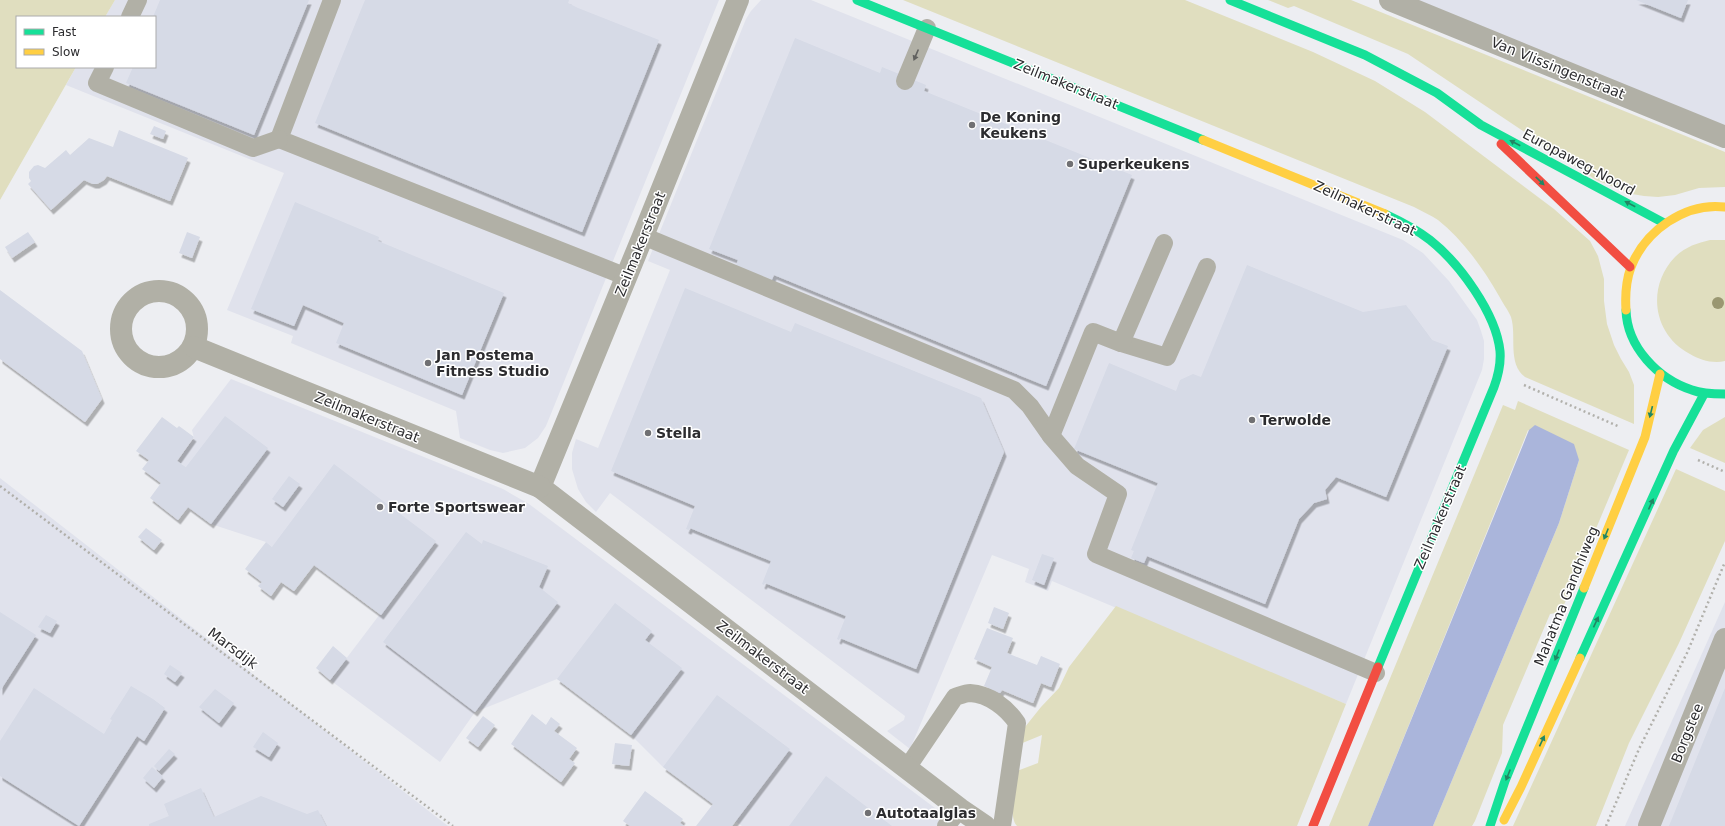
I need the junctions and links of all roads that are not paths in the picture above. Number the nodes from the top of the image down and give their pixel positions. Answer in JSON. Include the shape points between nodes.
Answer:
{"nodes":[{"id":1,"x":138,"y":0,"type":"edge"},
{"id":2,"x":332,"y":0,"type":"edge"},
{"id":3,"x":738,"y":0,"type":"edge"},
{"id":4,"x":857,"y":0,"type":"edge"},
{"id":5,"x":1230,"y":0,"type":"edge"},
{"id":6,"x":1390,"y":0,"type":"edge"},
{"id":7,"x":130,"y":16,"type":"edge"},
{"id":8,"x":927,"y":28,"type":"junction"},
{"id":9,"x":104,"y":68,"type":"edge"},
{"id":10,"x":905,"y":81,"type":"dead end"},
{"id":11,"x":1481,"y":125,"type":"junction"},
{"id":12,"x":1725,"y":137,"type":"edge"},
{"id":13,"x":279,"y":139,"type":"junction"},
{"id":14,"x":1725,"y":206,"type":"edge"},
{"id":15,"x":1664,"y":223,"type":"junction"},
{"id":16,"x":644,"y":236,"type":"junction"},
{"id":17,"x":1164,"y":243,"type":"dead end"},
{"id":18,"x":1207,"y":267,"type":"dead end"},
{"id":19,"x":1630,"y":267,"type":"junction"},
{"id":20,"x":627,"y":276,"type":"junction"},
{"id":21,"x":1121,"y":343,"type":"junction"},
{"id":22,"x":194,"y":347,"type":"dead end"},
{"id":23,"x":1660,"y":374,"type":"junction"},
{"id":24,"x":1704,"y":394,"type":"junction"},
{"id":25,"x":1725,"y":394,"type":"edge"},
{"id":26,"x":1051,"y":436,"type":"junction"},
{"id":27,"x":540,"y":487,"type":"junction"},
{"id":28,"x":1725,"y":639,"type":"edge"},
{"id":29,"x":1376,"y":673,"type":"junction"},
{"id":30,"x":908,"y":768,"type":"junction"},
{"id":31,"x":960,"y":809,"type":"junction"},
{"id":32,"x":946,"y":826,"type":"edge"},
{"id":33,"x":985,"y":826,"type":"edge"},
{"id":34,"x":1002,"y":826,"type":"edge"},
{"id":35,"x":1313,"y":826,"type":"edge"},
{"id":36,"x":1490,"y":826,"type":"edge"},
{"id":37,"x":1501,"y":826,"type":"edge"},
{"id":38,"x":1649,"y":826,"type":"edge"}],
"edges":[{"from":1,"to":7,"type":"lane"},
{"from":2,"to":13,"type":"lane"},
{"from":3,"to":16,"type":"street","name":"Zeilmakerstraat"},
{"from":4,"to":8,"type":"street","name":"Zeilmakerstraat"},
{"from":5,"to":11,"type":"street","name":"Europaweg-Noord","via":[[1366,55],[1437,93]]},
{"from":6,"to":12,"type":"street","name":"Van Vlissingenstraat"},
{"from":8,"to":10,"type":"lane","one_way":true},
{"from":8,"to":29,"type":"street","name":"Zeilmakerstraat","via":[[1401,222],[1440,247],[1468,283],[1495,327],[1500,351],[1498,374]]},
{"from":9,"to":13,"type":"lane","via":[[97,83],[253,148]]},
{"from":15,"to":11,"type":"street","name":"Europaweg-Noord","one_way":true},
{"from":11,"to":19,"type":"street","name":"Europaweg-Noord","one_way":true},
{"from":13,"to":20,"type":"lane"},
{"from":14,"to":15,"type":"street","via":[[1690,210]]},
{"from":15,"to":19,"type":"street","via":[[1644,242]]},
{"from":16,"to":20,"type":"street","name":"Zeilmakerstraat"},
{"from":16,"to":26,"type":"lane","via":[[1014,390],[1030,406]]},
{"from":17,"to":21,"type":"lane"},
{"from":18,"to":21,"type":"lane","via":[[1166,357]]},
{"from":19,"to":23,"type":"street","via":[[1624,296],[1627,325],[1640,352]]},
{"from":20,"to":27,"type":"street","name":"Zeilmakerstraat"},
{"from":21,"to":26,"type":"lane","via":[[1093,332]]},
{"from":22,"to":27,"type":"street","name":"Zeilmakerstraat"},
{"from":23,"to":24,"type":"street","via":[[1681,387]]},
{"from":23,"to":36,"type":"street","name":"Mahatma Gandhiweg","one_way":true,"via":[[1645,437],[1505,781]]},
{"from":24,"to":25,"type":"street"},
{"from":37,"to":24,"type":"street","one_way":true,"via":[[1674,450]]},
{"from":26,"to":29,"type":"lane","via":[[1076,466],[1118,494],[1096,554]]},
{"from":27,"to":30,"type":"street","name":"Zeilmakerstraat"},
{"from":28,"to":38,"type":"street","name":"Borgstee"},
{"from":29,"to":35,"type":"street","name":"Zeilmakerstraat"},
{"from":30,"to":31,"type":"street","name":"Zeilmakerstraat"},
{"from":30,"to":34,"type":"lane","via":[[955,697],[969,693],[986,696],[1011,714],[1017,723]]},
{"from":31,"to":32,"type":"lane"},
{"from":31,"to":33,"type":"street","name":"Zeilmakerstraat"}]}
